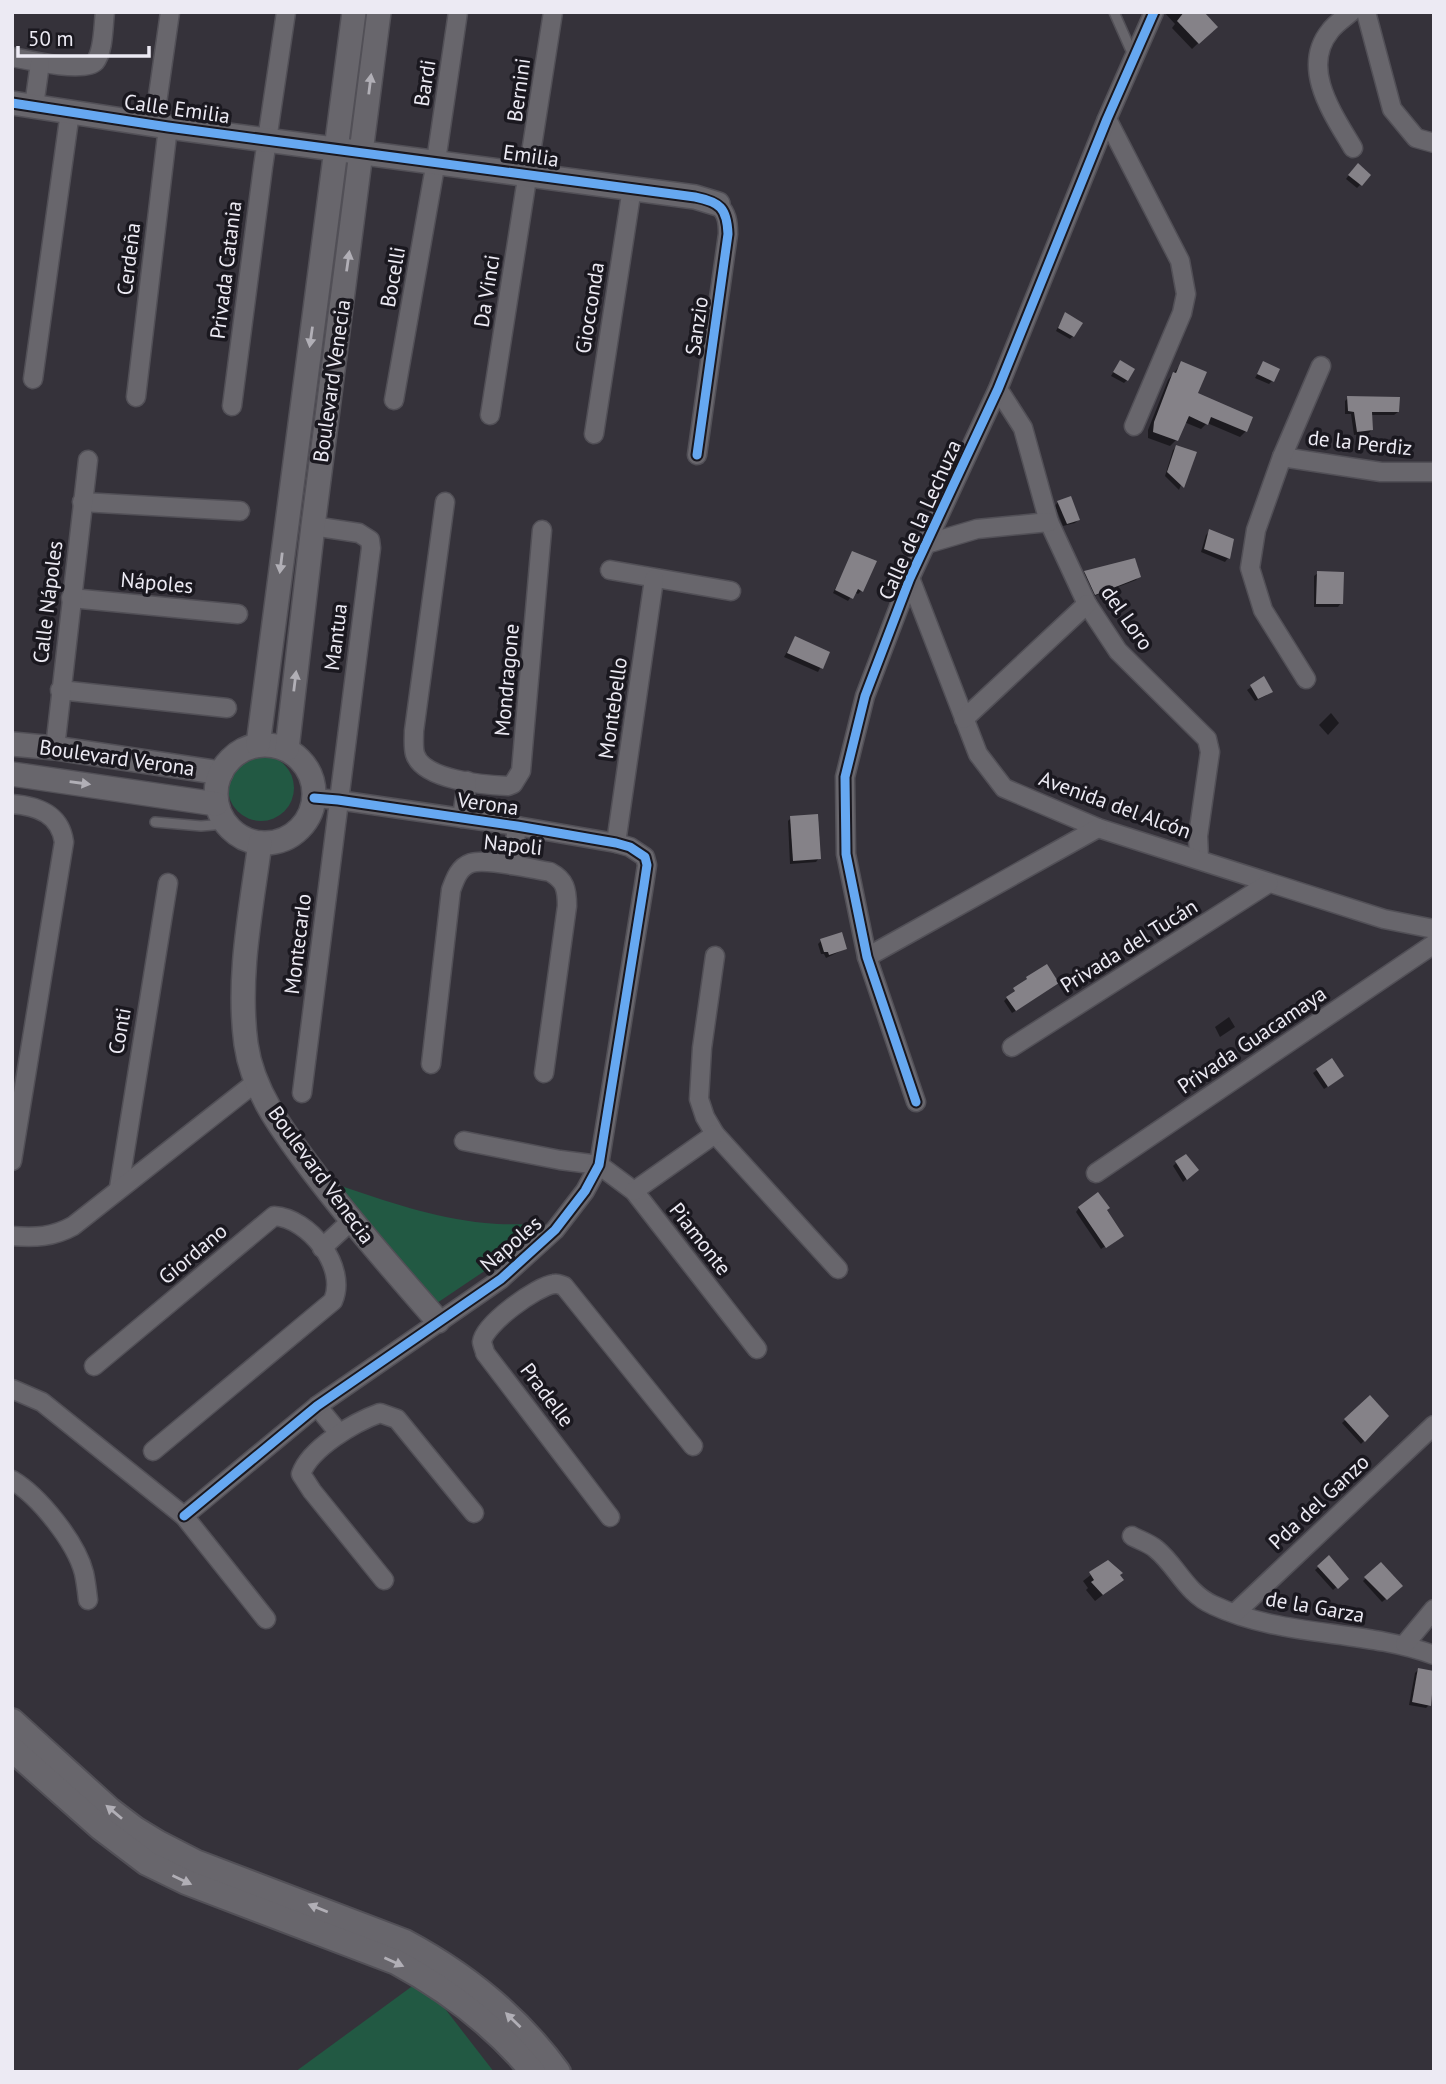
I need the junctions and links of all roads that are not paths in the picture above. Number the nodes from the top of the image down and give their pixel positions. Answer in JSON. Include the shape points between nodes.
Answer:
{"nodes":[{"id":1,"x":105,"y":12,"type":"edge"},
{"id":2,"x":170,"y":12,"type":"edge"},
{"id":3,"x":286,"y":12,"type":"edge"},
{"id":4,"x":354,"y":12,"type":"edge"},
{"id":5,"x":379,"y":12,"type":"edge"},
{"id":6,"x":458,"y":12,"type":"edge"},
{"id":7,"x":553,"y":12,"type":"edge"},
{"id":8,"x":1114,"y":12,"type":"edge"},
{"id":9,"x":1154,"y":12,"type":"edge"},
{"id":10,"x":1351,"y":12,"type":"edge"},
{"id":11,"x":1366,"y":12,"type":"edge"},
{"id":12,"x":12,"y":57,"type":"edge"},
{"id":13,"x":1134,"y":57,"type":"junction"},
{"id":14,"x":40,"y":63,"type":"junction"},
{"id":15,"x":23,"y":105,"type":"edge"},
{"id":16,"x":70,"y":112,"type":"junction"},
{"id":17,"x":1107,"y":119,"type":"junction"},
{"id":18,"x":161,"y":125,"type":"junction"},
{"id":19,"x":267,"y":139,"type":"junction"},
{"id":20,"x":1434,"y":143,"type":"edge"},
{"id":21,"x":337,"y":148,"type":"junction"},
{"id":22,"x":1353,"y":148,"type":"dead end"},
{"id":23,"x":362,"y":152,"type":"junction"},
{"id":24,"x":436,"y":161,"type":"junction"},
{"id":25,"x":528,"y":173,"type":"junction"},
{"id":26,"x":632,"y":188,"type":"junction"},
{"id":27,"x":718,"y":204,"type":"joint"},
{"id":28,"x":1321,"y":366,"type":"dead end"},
{"id":29,"x":33,"y":379,"type":"dead end"},
{"id":30,"x":998,"y":389,"type":"junction"},
{"id":31,"x":136,"y":397,"type":"dead end"},
{"id":32,"x":394,"y":400,"type":"dead end"},
{"id":33,"x":232,"y":406,"type":"dead end"},
{"id":34,"x":490,"y":415,"type":"dead end"},
{"id":35,"x":1134,"y":426,"type":"dead end"},
{"id":36,"x":594,"y":434,"type":"dead end"},
{"id":37,"x":697,"y":455,"type":"dead end"},
{"id":38,"x":1282,"y":457,"type":"junction"},
{"id":39,"x":88,"y":460,"type":"dead end"},
{"id":40,"x":1434,"y":472,"type":"edge"},
{"id":41,"x":82,"y":502,"type":"junction"},
{"id":42,"x":445,"y":502,"type":"dead end"},
{"id":43,"x":240,"y":511,"type":"dead end"},
{"id":44,"x":1049,"y":522,"type":"junction"},
{"id":45,"x":313,"y":526,"type":"junction"},
{"id":46,"x":542,"y":530,"type":"dead end"},
{"id":47,"x":926,"y":544,"type":"junction"},
{"id":48,"x":610,"y":570,"type":"dead end"},
{"id":49,"x":654,"y":579,"type":"junction"},
{"id":50,"x":910,"y":579,"type":"junction"},
{"id":51,"x":731,"y":591,"type":"dead end"},
{"id":52,"x":71,"y":598,"type":"junction"},
{"id":53,"x":1087,"y":604,"type":"junction"},
{"id":54,"x":238,"y":614,"type":"dead end"},
{"id":55,"x":1306,"y":679,"type":"dead end"},
{"id":56,"x":60,"y":690,"type":"junction"},
{"id":57,"x":227,"y":708,"type":"dead end"},
{"id":58,"x":964,"y":719,"type":"junction"},
{"id":59,"x":12,"y":744,"type":"edge"},
{"id":60,"x":258,"y":745,"type":"junction"},
{"id":61,"x":55,"y":748,"type":"junction"},
{"id":62,"x":287,"y":749,"type":"junction"},
{"id":63,"x":221,"y":773,"type":"junction"},
{"id":64,"x":15,"y":774,"type":"edge"},
{"id":65,"x":467,"y":780,"type":"junction"},
{"id":66,"x":314,"y":798,"type":"junction"},
{"id":67,"x":338,"y":800,"type":"junction"},
{"id":68,"x":14,"y":804,"type":"edge"},
{"id":69,"x":220,"y":814,"type":"junction"},
{"id":70,"x":462,"y":818,"type":"junction"},
{"id":71,"x":155,"y":822,"type":"dead end"},
{"id":72,"x":517,"y":826,"type":"junction"},
{"id":73,"x":1098,"y":828,"type":"junction"},
{"id":74,"x":260,"y":843,"type":"junction"},
{"id":75,"x":616,"y":844,"type":"junction"},
{"id":76,"x":1199,"y":859,"type":"junction"},
{"id":77,"x":512,"y":865,"type":"junction"},
{"id":78,"x":647,"y":865,"type":"joint"},
{"id":79,"x":168,"y":883,"type":"dead end"},
{"id":80,"x":1269,"y":883,"type":"junction"},
{"id":81,"x":1434,"y":929,"type":"edge"},
{"id":82,"x":1434,"y":944,"type":"edge"},
{"id":83,"x":715,"y":956,"type":"dead end"},
{"id":84,"x":867,"y":957,"type":"junction"},
{"id":85,"x":1012,"y":1047,"type":"dead end"},
{"id":86,"x":431,"y":1064,"type":"dead end"},
{"id":87,"x":544,"y":1073,"type":"dead end"},
{"id":88,"x":256,"y":1082,"type":"junction"},
{"id":89,"x":302,"y":1093,"type":"dead end"},
{"id":90,"x":916,"y":1102,"type":"dead end"},
{"id":91,"x":715,"y":1133,"type":"junction"},
{"id":92,"x":464,"y":1141,"type":"dead end"},
{"id":93,"x":12,"y":1161,"type":"edge"},
{"id":94,"x":599,"y":1165,"type":"junction"},
{"id":95,"x":1096,"y":1173,"type":"dead end"},
{"id":96,"x":119,"y":1188,"type":"junction"},
{"id":97,"x":634,"y":1191,"type":"junction"},
{"id":98,"x":351,"y":1221,"type":"junction"},
{"id":99,"x":12,"y":1236,"type":"edge"},
{"id":100,"x":322,"y":1248,"type":"junction"},
{"id":101,"x":838,"y":1269,"type":"dead end"},
{"id":102,"x":501,"y":1279,"type":"junction"},
{"id":103,"x":518,"y":1302,"type":"junction"},
{"id":104,"x":438,"y":1321,"type":"junction"},
{"id":105,"x":757,"y":1349,"type":"dead end"},
{"id":106,"x":94,"y":1366,"type":"dead end"},
{"id":107,"x":12,"y":1389,"type":"edge"},
{"id":108,"x":317,"y":1406,"type":"junction"},
{"id":109,"x":1434,"y":1425,"type":"edge"},
{"id":110,"x":339,"y":1433,"type":"junction"},
{"id":111,"x":693,"y":1446,"type":"dead end"},
{"id":112,"x":153,"y":1451,"type":"dead end"},
{"id":113,"x":12,"y":1480,"type":"edge"},
{"id":114,"x":474,"y":1513,"type":"dead end"},
{"id":115,"x":184,"y":1516,"type":"junction"},
{"id":116,"x":610,"y":1517,"type":"dead end"},
{"id":117,"x":1132,"y":1536,"type":"dead end"},
{"id":118,"x":384,"y":1580,"type":"dead end"},
{"id":119,"x":88,"y":1600,"type":"dead end"},
{"id":120,"x":1434,"y":1609,"type":"edge"},
{"id":121,"x":1235,"y":1613,"type":"junction"},
{"id":122,"x":266,"y":1619,"type":"dead end"},
{"id":123,"x":1405,"y":1644,"type":"junction"},
{"id":124,"x":1434,"y":1655,"type":"edge"},
{"id":125,"x":12,"y":1721,"type":"edge"},
{"id":126,"x":12,"y":1749,"type":"edge"},
{"id":127,"x":533,"y":2072,"type":"edge"},
{"id":128,"x":558,"y":2072,"type":"edge"}],
"edges":[{"from":1,"to":14,"type":"street","via":[[96,61],[89,66]]},
{"from":2,"to":18,"type":"street","name":"Cerdeña"},
{"from":3,"to":19,"type":"street","name":"Privada Catania"},
{"from":4,"to":21,"type":"street","name":"Boulevard Venecia"},
{"from":23,"to":5,"type":"street","name":"Boulevard Venecia","one_way":true},
{"from":6,"to":24,"type":"street","name":"Bardi"},
{"from":7,"to":25,"type":"street","name":"Bernini"},
{"from":8,"to":13,"type":"lane"},
{"from":9,"to":13,"type":"street","name":"Calle de la Lechuza"},
{"from":10,"to":22,"type":"street","via":[[1329,31],[1317,54],[1317,75],[1332,114]]},
{"from":11,"to":20,"type":"street","via":[[1392,109],[1416,138]]},
{"from":12,"to":14,"type":"street"},
{"from":13,"to":17,"type":"street","name":"Calle de la Lechuza"},
{"from":14,"to":15,"type":"street"},
{"from":15,"to":16,"type":"street","name":"Calle Emilia"},
{"from":16,"to":18,"type":"street","name":"Calle Emilia"},
{"from":16,"to":29,"type":"street"},
{"from":17,"to":30,"type":"street","name":"Calle de la Lechuza"},
{"from":17,"to":35,"type":"street","via":[[1180,261],[1186,294]]},
{"from":18,"to":19,"type":"street","name":"Calle Emilia"},
{"from":18,"to":31,"type":"street","name":"Cerdeña"},
{"from":19,"to":21,"type":"street","name":"Calle Emilia"},
{"from":19,"to":33,"type":"street","name":"Privada Catania"},
{"from":21,"to":23,"type":"street","name":"Emilia"},
{"from":21,"to":60,"type":"street","name":"Boulevard Venecia","one_way":true},
{"from":23,"to":24,"type":"street","name":"Emilia"},
{"from":45,"to":23,"type":"street","name":"Boulevard Venecia","one_way":true},
{"from":24,"to":25,"type":"street","name":"Emilia"},
{"from":24,"to":32,"type":"street","name":"Bocelli"},
{"from":25,"to":26,"type":"street","name":"Emilia"},
{"from":25,"to":34,"type":"street","name":"Da Vinci"},
{"from":26,"to":27,"type":"street","name":"Emilia"},
{"from":26,"to":36,"type":"street","name":"Giocconda"},
{"from":27,"to":37,"type":"street","name":"Sanzio","via":[[728,219],[728,234]]},
{"from":28,"to":38,"type":"street"},
{"from":30,"to":44,"type":"street","name":"del Loro","via":[[1023,428]]},
{"from":30,"to":47,"type":"street","name":"Calle de la Lechuza"},
{"from":38,"to":40,"type":"street","name":"de la Perdiz","via":[[1381,472]]},
{"from":38,"to":55,"type":"street","via":[[1256,530],[1250,568],[1263,610]]},
{"from":39,"to":41,"type":"street","name":"Calle Nápoles"},
{"from":41,"to":43,"type":"street"},
{"from":41,"to":52,"type":"street","name":"Calle Nápoles"},
{"from":42,"to":65,"type":"street","via":[[414,743],[416,755],[427,769]]},
{"from":44,"to":47,"type":"street","via":[[977,529]]},
{"from":44,"to":53,"type":"street","name":"del Loro"},
{"from":62,"to":45,"type":"street","name":"Boulevard Venecia","one_way":true},
{"from":45,"to":67,"type":"street","name":"Mantua","via":[[359,533],[370,540],[371,548]]},
{"from":46,"to":65,"type":"street","name":"Mondragone","via":[[521,771],[508,786]]},
{"from":47,"to":50,"type":"street","name":"Calle de la Lechuza"},
{"from":48,"to":49,"type":"street"},
{"from":49,"to":51,"type":"street"},
{"from":49,"to":75,"type":"street","name":"Montebello"},
{"from":50,"to":58,"type":"street","name":"Avenida del Alcón"},
{"from":50,"to":84,"type":"street","name":"Calle de la Lechuza","via":[[865,695],[845,776],[846,854]]},
{"from":52,"to":54,"type":"street","name":"Nápoles"},
{"from":52,"to":56,"type":"street","name":"Calle Nápoles"},
{"from":53,"to":58,"type":"street"},
{"from":53,"to":76,"type":"street","name":"del Loro","via":[[1118,651],[1207,739],[1210,752]]},
{"from":56,"to":57,"type":"street"},
{"from":56,"to":61,"type":"street","name":"Calle Nápoles"},
{"from":58,"to":73,"type":"street","name":"Avenida del Alcón","via":[[978,754],[1003,788]]},
{"from":59,"to":61,"type":"street","name":"Boulevard Verona"},
{"from":60,"to":62,"type":"street"},
{"from":60,"to":63,"type":"street","via":[[234,755]]},
{"from":61,"to":63,"type":"street","name":"Boulevard Verona"},
{"from":62,"to":66,"type":"street","via":[[303,761]]},
{"from":63,"to":69,"type":"street","via":[[216,787]]},
{"from":64,"to":68,"type":"street"},
{"from":64,"to":69,"type":"street","name":"Boulevard Verona","one_way":true},
{"from":65,"to":70,"type":"street"},
{"from":66,"to":67,"type":"street","name":"Verona"},
{"from":66,"to":74,"type":"street","via":[[310,814],[289,837]]},
{"from":67,"to":70,"type":"street","name":"Verona"},
{"from":67,"to":89,"type":"street","name":"Montecarlo"},
{"from":68,"to":93,"type":"street","via":[[54,818],[64,842]]},
{"from":69,"to":71,"type":"lane","via":[[201,826]]},
{"from":69,"to":74,"type":"street","via":[[240,836]]},
{"from":70,"to":72,"type":"street","name":"Verona"},
{"from":72,"to":75,"type":"street","name":"Verona"},
{"from":72,"to":77,"type":"street"},
{"from":73,"to":76,"type":"street","name":"Avenida del Alcón"},
{"from":73,"to":84,"type":"street"},
{"from":74,"to":88,"type":"street","name":"Boulevard Venecia","via":[[242,981],[246,1047]]},
{"from":75,"to":78,"type":"street","name":"Verona","via":[[639,851]]},
{"from":76,"to":80,"type":"street","name":"Avenida del Alcón"},
{"from":77,"to":86,"type":"street","name":"Napoli","via":[[471,863],[455,878]]},
{"from":77,"to":87,"type":"street","name":"Napoli","via":[[550,872],[565,883],[568,894]]},
{"from":78,"to":94,"type":"street","name":"Napoles"},
{"from":79,"to":96,"type":"street","name":"Conti"},
{"from":80,"to":81,"type":"street","name":"Avenida del Alcón","via":[[1384,919]]},
{"from":80,"to":85,"type":"street","name":"Privada del Tucán"},
{"from":82,"to":95,"type":"street","name":"Privada Guacamaya"},
{"from":83,"to":91,"type":"street","via":[[699,1099]]},
{"from":84,"to":90,"type":"street","name":"Calle de la Lechuza"},
{"from":88,"to":96,"type":"street"},
{"from":88,"to":98,"type":"street","name":"Boulevard Venecia","via":[[281,1129]]},
{"from":91,"to":97,"type":"street"},
{"from":91,"to":101,"type":"street"},
{"from":92,"to":94,"type":"street"},
{"from":94,"to":97,"type":"street","name":"Piamonte"},
{"from":94,"to":102,"type":"street","name":"Napoles","via":[[555,1230]]},
{"from":96,"to":99,"type":"street","via":[[57,1235]]},
{"from":97,"to":105,"type":"street","name":"Piamonte"},
{"from":98,"to":100,"type":"street"},
{"from":98,"to":104,"type":"street","name":"Boulevard Venecia"},
{"from":100,"to":106,"type":"street","name":"Giordano","via":[[295,1221],[274,1216]]},
{"from":100,"to":112,"type":"street","name":"Giordano","via":[[338,1280],[333,1301]]},
{"from":102,"to":103,"type":"street"},
{"from":102,"to":104,"type":"street","name":"Napoles"},
{"from":103,"to":111,"type":"street","name":"Pradelle","via":[[549,1285],[564,1286]]},
{"from":103,"to":116,"type":"street","name":"Pradelle","via":[[485,1335],[485,1353]]},
{"from":104,"to":108,"type":"street","name":"Napoles"},
{"from":107,"to":115,"type":"street","via":[[41,1402]]},
{"from":108,"to":110,"type":"street"},
{"from":108,"to":115,"type":"street","name":"Napoles"},
{"from":109,"to":121,"type":"street","name":"Pda del Ganzo"},
{"from":110,"to":114,"type":"street","via":[[380,1413],[397,1419]]},
{"from":110,"to":118,"type":"street","via":[[304,1465],[301,1474]]},
{"from":113,"to":119,"type":"street","via":[[26,1488],[75,1551]]},
{"from":115,"to":122,"type":"street"},
{"from":117,"to":121,"type":"street","name":"de la Garza","via":[[1155,1547],[1198,1597]]},
{"from":120,"to":123,"type":"street"},
{"from":121,"to":123,"type":"street","name":"de la Garza","via":[[1278,1627]]},
{"from":123,"to":124,"type":"street","name":"de la Garza"},
{"from":128,"to":125,"type":"main road","one_way":true,"via":[[489,1998],[432,1956],[158,1843],[110,1810]]},
{"from":126,"to":127,"type":"main road","one_way":true,"via":[[147,1863],[408,1969],[477,2016]]}]}
